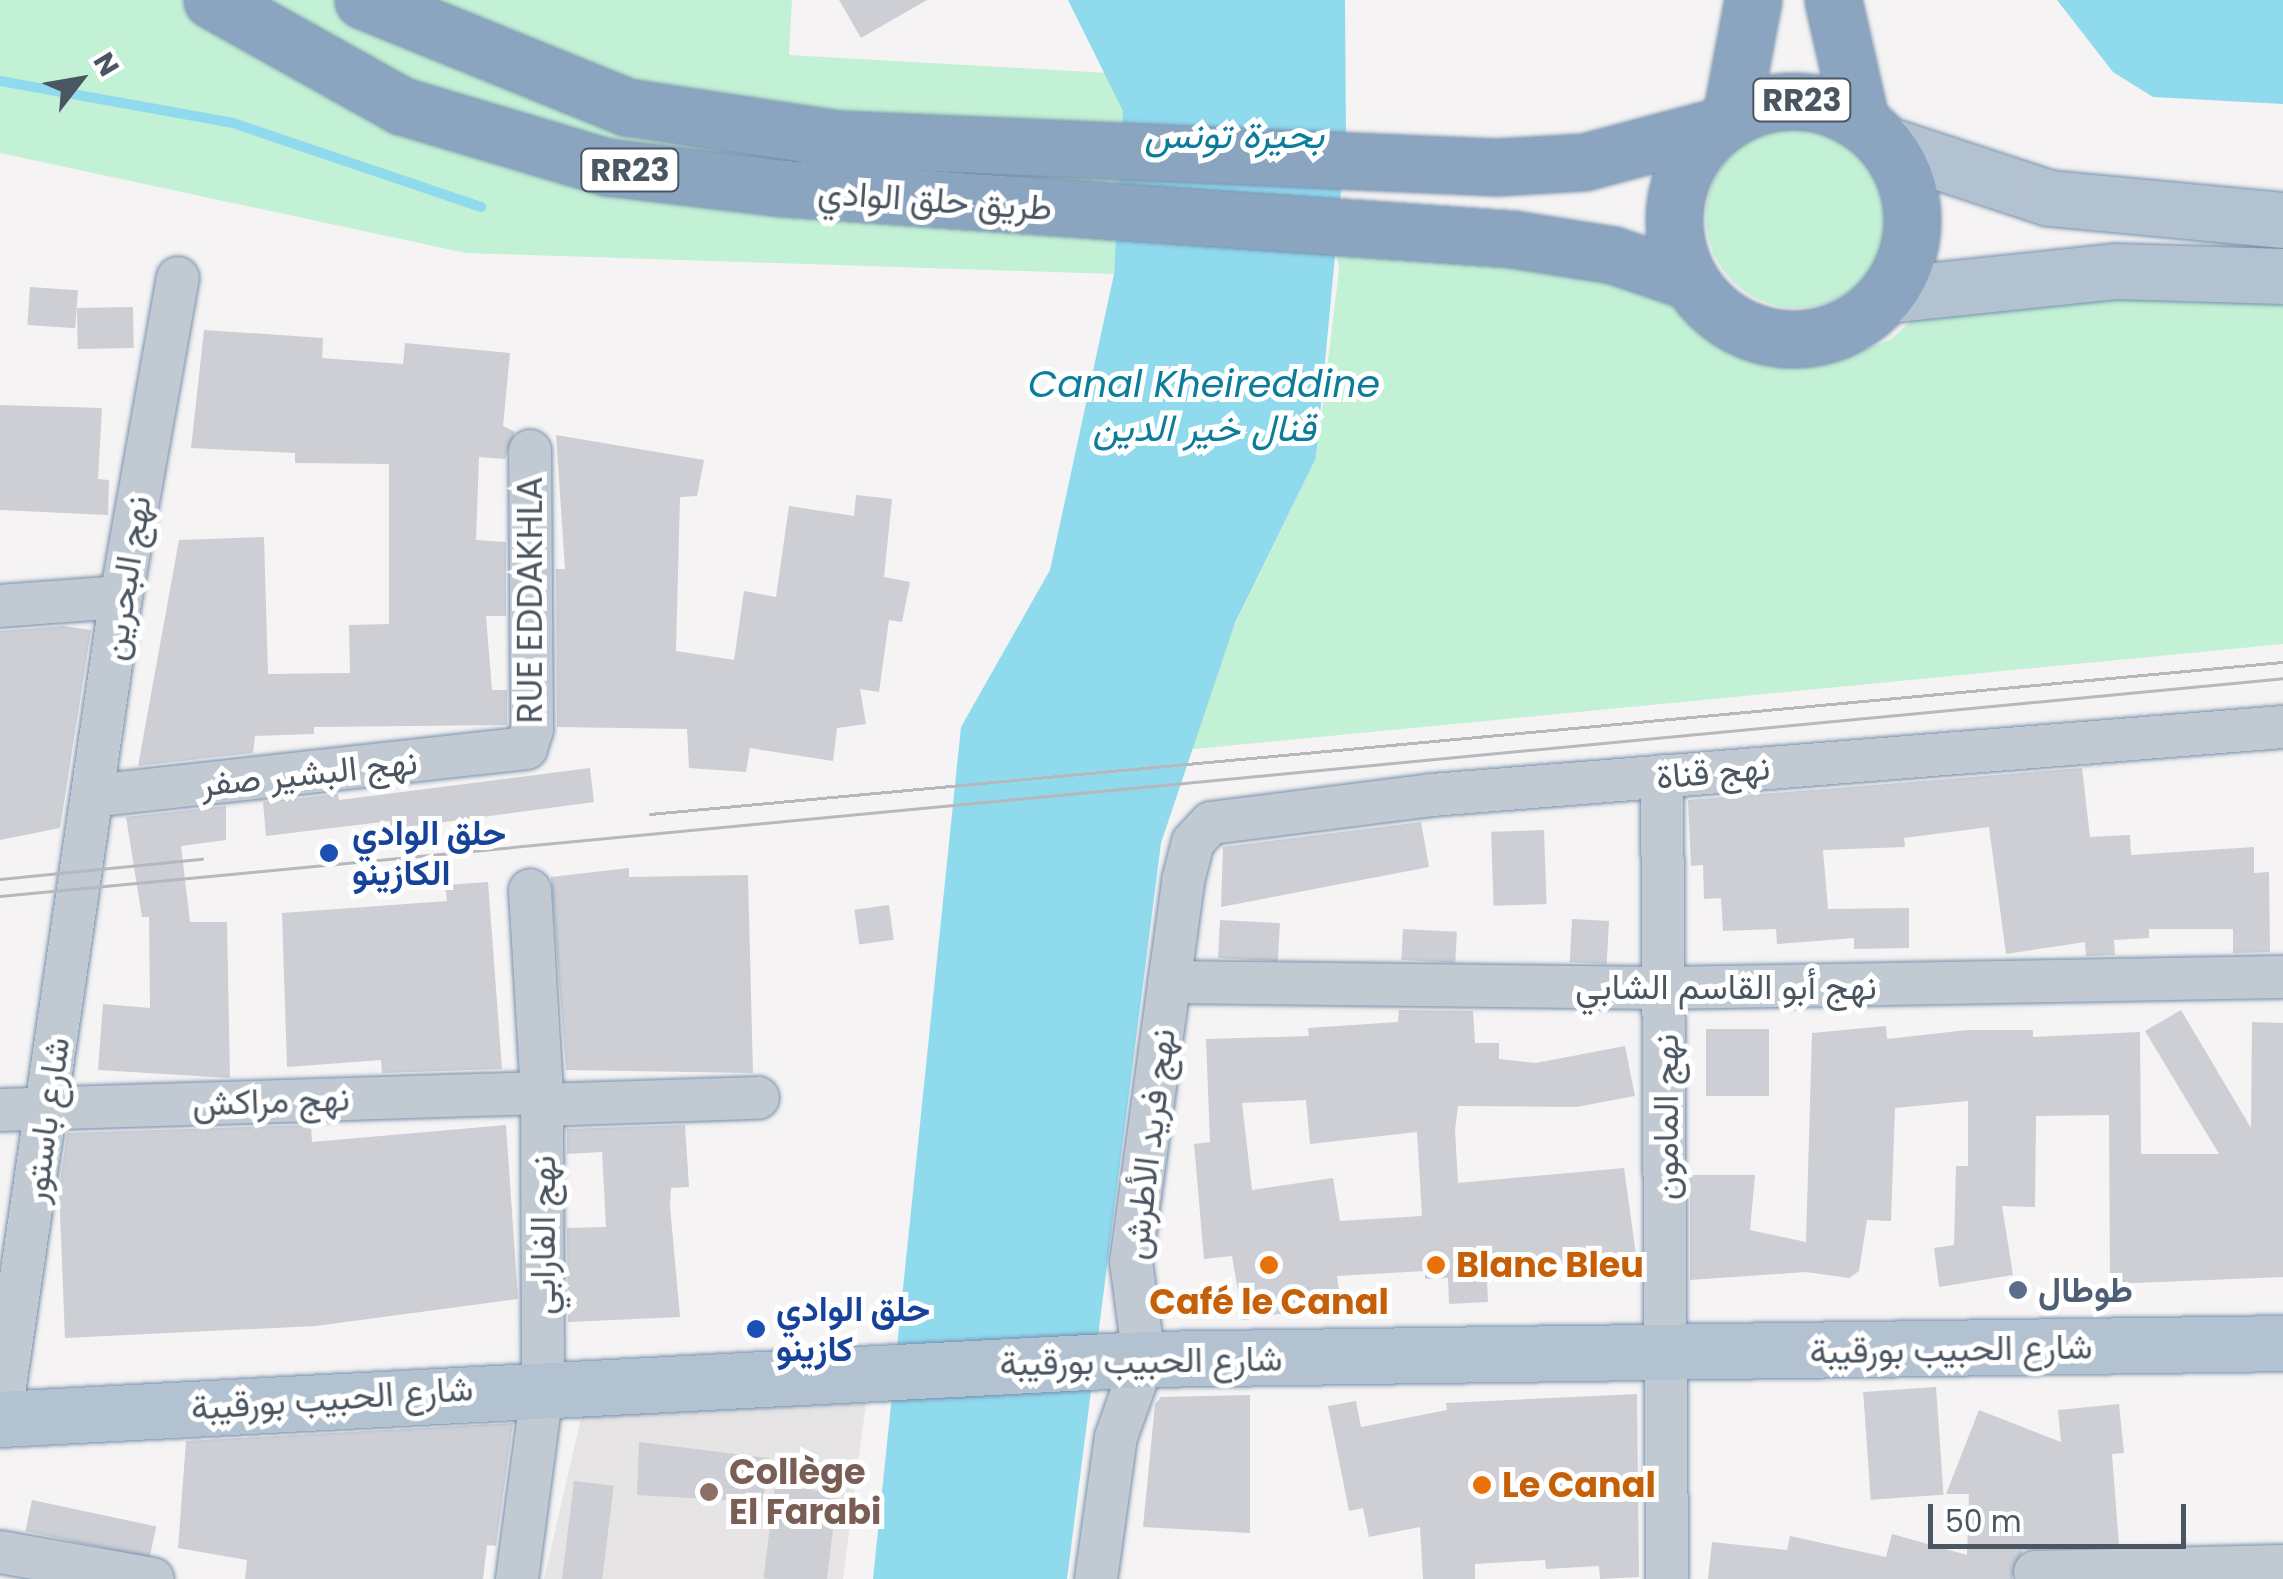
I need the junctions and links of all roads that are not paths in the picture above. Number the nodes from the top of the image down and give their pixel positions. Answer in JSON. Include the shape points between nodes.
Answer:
{"nodes":[{"id":1,"x":212,"y":0,"type":"edge"},
{"id":2,"x":362,"y":0,"type":"edge"},
{"id":3,"x":1753,"y":0,"type":"edge"},
{"id":4,"x":1833,"y":0,"type":"edge"},
{"id":5,"x":1724,"y":121,"type":"junction"},
{"id":6,"x":1874,"y":132,"type":"junction"},
{"id":7,"x":2283,"y":220,"type":"edge"},
{"id":8,"x":2283,"y":276,"type":"edge"},
{"id":9,"x":178,"y":278,"type":"dead end"},
{"id":10,"x":1690,"y":282,"type":"junction"},
{"id":11,"x":1888,"y":296,"type":"junction"},
{"id":12,"x":530,"y":451,"type":"dead end"},
{"id":13,"x":121,"y":597,"type":"junction"},
{"id":14,"x":0,"y":606,"type":"edge"},
{"id":15,"x":2283,"y":727,"type":"edge"},
{"id":16,"x":526,"y":748,"type":"joint"},
{"id":17,"x":1662,"y":776,"type":"junction"},
{"id":18,"x":92,"y":796,"type":"junction"},
{"id":19,"x":79,"y":880,"type":"joint"},
{"id":20,"x":1183,"y":881,"type":"joint"},
{"id":21,"x":530,"y":890,"type":"dead end"},
{"id":22,"x":2283,"y":977,"type":"edge"},
{"id":23,"x":1170,"y":982,"type":"junction"},
{"id":24,"x":1665,"y":988,"type":"junction"},
{"id":25,"x":758,"y":1098,"type":"dead end"},
{"id":26,"x":542,"y":1099,"type":"junction"},
{"id":27,"x":48,"y":1108,"type":"junction"},
{"id":28,"x":0,"y":1110,"type":"edge"},
{"id":29,"x":2283,"y":1342,"type":"edge"},
{"id":30,"x":1668,"y":1352,"type":"junction"},
{"id":31,"x":1138,"y":1359,"type":"junction"},
{"id":32,"x":542,"y":1384,"type":"junction"},
{"id":33,"x":0,"y":1419,"type":"edge"},
{"id":34,"x":0,"y":1552,"type":"edge"},
{"id":35,"x":2283,"y":1566,"type":"edge"},
{"id":36,"x":2035,"y":1572,"type":"dead end"},
{"id":37,"x":153,"y":1579,"type":"edge"},
{"id":38,"x":517,"y":1579,"type":"edge"},
{"id":39,"x":1096,"y":1579,"type":"edge"},
{"id":40,"x":1667,"y":1579,"type":"edge"}],
"edges":[{"from":1,"to":10,"type":"highway","name":"طريق حلق الوادي","number":"RR23","via":[[402,106],[607,167],[1572,246]]},
{"from":2,"to":5,"type":"highway","name":"طريق حلق الوادي","number":"RR23","via":[[628,107],[839,139],[1387,164],[1584,162]]},
{"from":3,"to":5,"type":"highway","number":"RR23"},
{"from":4,"to":6,"type":"highway","number":"RR23"},
{"from":5,"to":6,"type":"highway","number":"RR23","via":[[1796,99]]},
{"from":5,"to":10,"type":"highway","number":"RR23","via":[[1689,160],[1675,199],[1675,242]]},
{"from":6,"to":7,"type":"main road","number":"RR23","via":[[2048,198]]},
{"from":6,"to":11,"type":"highway","number":"RR23","via":[[1907,180],[1914,220],[1907,260]]},
{"from":8,"to":11,"type":"main road","via":[[2115,271]]},
{"from":9,"to":13,"type":"street","name":"نهج البحرين"},
{"from":10,"to":11,"type":"highway","number":"RR23","via":[[1748,331],[1785,340],[1823,337],[1859,321]]},
{"from":12,"to":16,"type":"street","name":"RUE EDDAKHLA"},
{"from":13,"to":14,"type":"street"},
{"from":13,"to":18,"type":"street","name":"نهج البحرين"},
{"from":15,"to":17,"type":"street","name":"نهج قناة"},
{"from":16,"to":18,"type":"street","name":"نهج البشير صفر"},
{"from":17,"to":20,"type":"street","name":"نهج قناة","via":[[1219,819],[1193,842]]},
{"from":17,"to":24,"type":"street","name":"نهج المامون"},
{"from":18,"to":19,"type":"street","name":"نهج البحرين"},
{"from":19,"to":27,"type":"street","name":"شارع باستور"},
{"from":20,"to":23,"type":"street","name":"نهج فريد الأطرش"},
{"from":21,"to":26,"type":"street","name":"نهج الفارابي"},
{"from":22,"to":24,"type":"street","name":"نهج أبو القاسم الشابي"},
{"from":23,"to":24,"type":"street","name":"نهج أبو القاسم الشابي"},
{"from":23,"to":31,"type":"street","name":"نهج فريد الأطرش","via":[[1131,1262]]},
{"from":24,"to":30,"type":"street","name":"نهج المامون"},
{"from":25,"to":26,"type":"street","name":"نهج مراكش"},
{"from":26,"to":27,"type":"street","name":"نهج مراكش"},
{"from":26,"to":32,"type":"street","name":"نهج الفارابي"},
{"from":27,"to":28,"type":"street","name":"نهج مراكش"},
{"from":27,"to":33,"type":"street","name":"شارع باستور"},
{"from":29,"to":30,"type":"main road","name":"شارع الحبيب بورقيبة"},
{"from":30,"to":31,"type":"main road","name":"شارع الحبيب بورقيبة"},
{"from":30,"to":40,"type":"street","name":"نهج المامون"},
{"from":31,"to":32,"type":"main road","name":"شارع الحبيب بورقيبة"},
{"from":31,"to":39,"type":"street","name":"نهج فريد الأطرش","via":[[1116,1438]]},
{"from":32,"to":33,"type":"main road","name":"شارع الحبيب بورقيبة"},
{"from":32,"to":38,"type":"street","name":"نهج الفارابي"},
{"from":34,"to":37,"type":"street"},
{"from":35,"to":36,"type":"street"}]}
